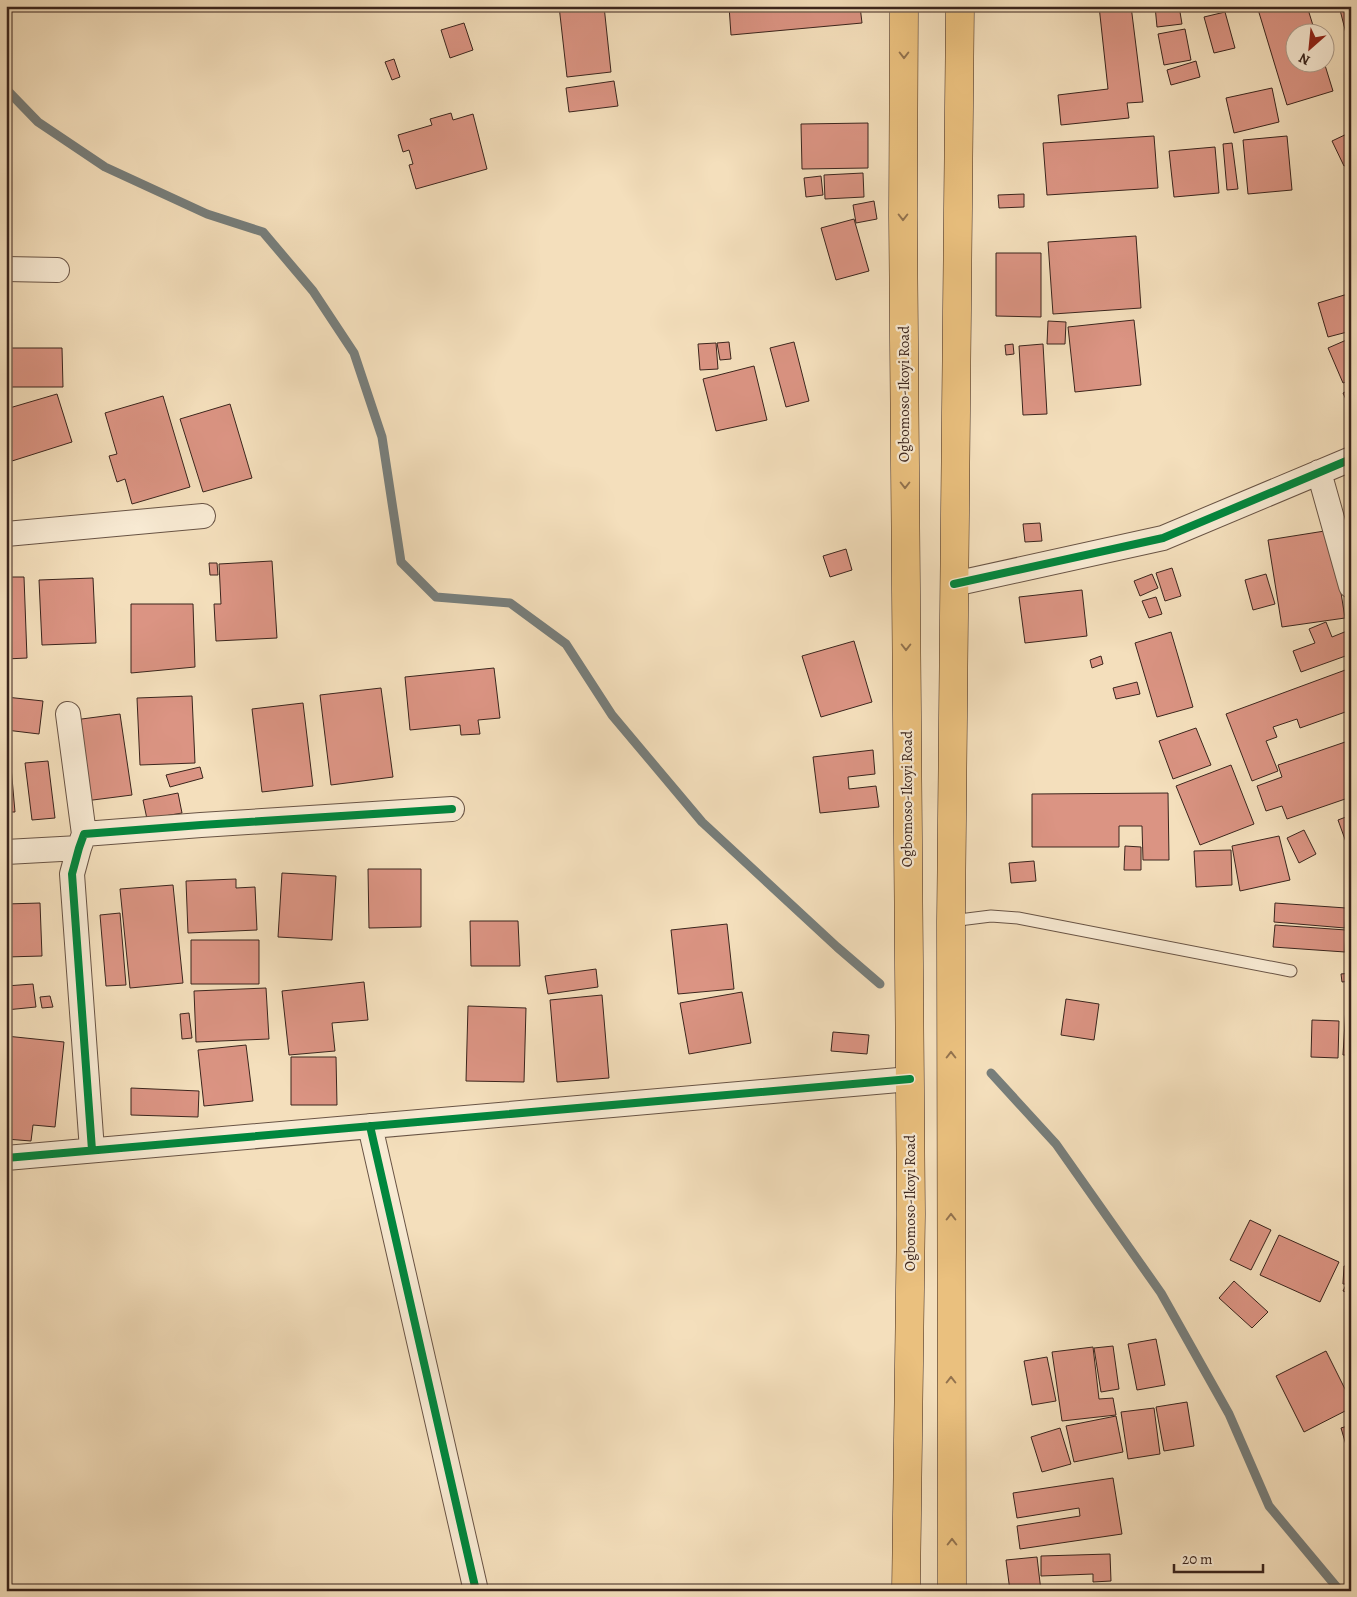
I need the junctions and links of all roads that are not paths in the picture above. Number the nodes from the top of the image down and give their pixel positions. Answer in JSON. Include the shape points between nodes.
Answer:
{"nodes":[{"id":1,"x":904,"y":6,"type":"edge"},
{"id":2,"x":960,"y":6,"type":"edge"},
{"id":3,"x":6,"y":269,"type":"edge"},
{"id":4,"x":57,"y":270,"type":"dead end"},
{"id":5,"x":1351,"y":459,"type":"edge"},
{"id":6,"x":1319,"y":472,"type":"junction"},
{"id":7,"x":203,"y":516,"type":"dead end"},
{"id":8,"x":6,"y":534,"type":"edge"},
{"id":9,"x":954,"y":584,"type":"junction"},
{"id":10,"x":1351,"y":586,"type":"edge"},
{"id":11,"x":68,"y":714,"type":"dead end"},
{"id":12,"x":452,"y":809,"type":"dead end"},
{"id":13,"x":81,"y":841,"type":"junction"},
{"id":14,"x":6,"y":852,"type":"edge"},
{"id":15,"x":951,"y":921,"type":"junction"},
{"id":16,"x":1292,"y":971,"type":"dead end"},
{"id":17,"x":910,"y":1079,"type":"junction"},
{"id":18,"x":370,"y":1126,"type":"junction"},
{"id":19,"x":92,"y":1150,"type":"junction"},
{"id":20,"x":6,"y":1158,"type":"edge"},
{"id":21,"x":476,"y":1591,"type":"edge"},
{"id":22,"x":906,"y":1591,"type":"edge"},
{"id":23,"x":952,"y":1591,"type":"edge"}],
"edges":[{"from":1,"to":17,"type":"main road","name":"Ogbomoso-Ikoyi Road","one_way":true},
{"from":2,"to":9,"type":"main road"},
{"from":3,"to":4,"type":"street"},
{"from":5,"to":6,"type":"street"},
{"from":6,"to":9,"type":"street","via":[[1163,538]]},
{"from":6,"to":10,"type":"street"},
{"from":7,"to":8,"type":"street"},
{"from":9,"to":15,"type":"main road"},
{"from":11,"to":13,"type":"street"},
{"from":12,"to":13,"type":"street","via":[[201,825]]},
{"from":13,"to":14,"type":"street"},
{"from":13,"to":19,"type":"street","via":[[72,874]]},
{"from":15,"to":16,"type":"lane","via":[[990,916],[1018,918]]},
{"from":23,"to":15,"type":"main road","one_way":true},
{"from":17,"to":18,"type":"street"},
{"from":17,"to":22,"type":"main road","name":"Ogbomoso-Ikoyi Road"},
{"from":18,"to":19,"type":"street"},
{"from":18,"to":21,"type":"street"},
{"from":19,"to":20,"type":"street"}]}
